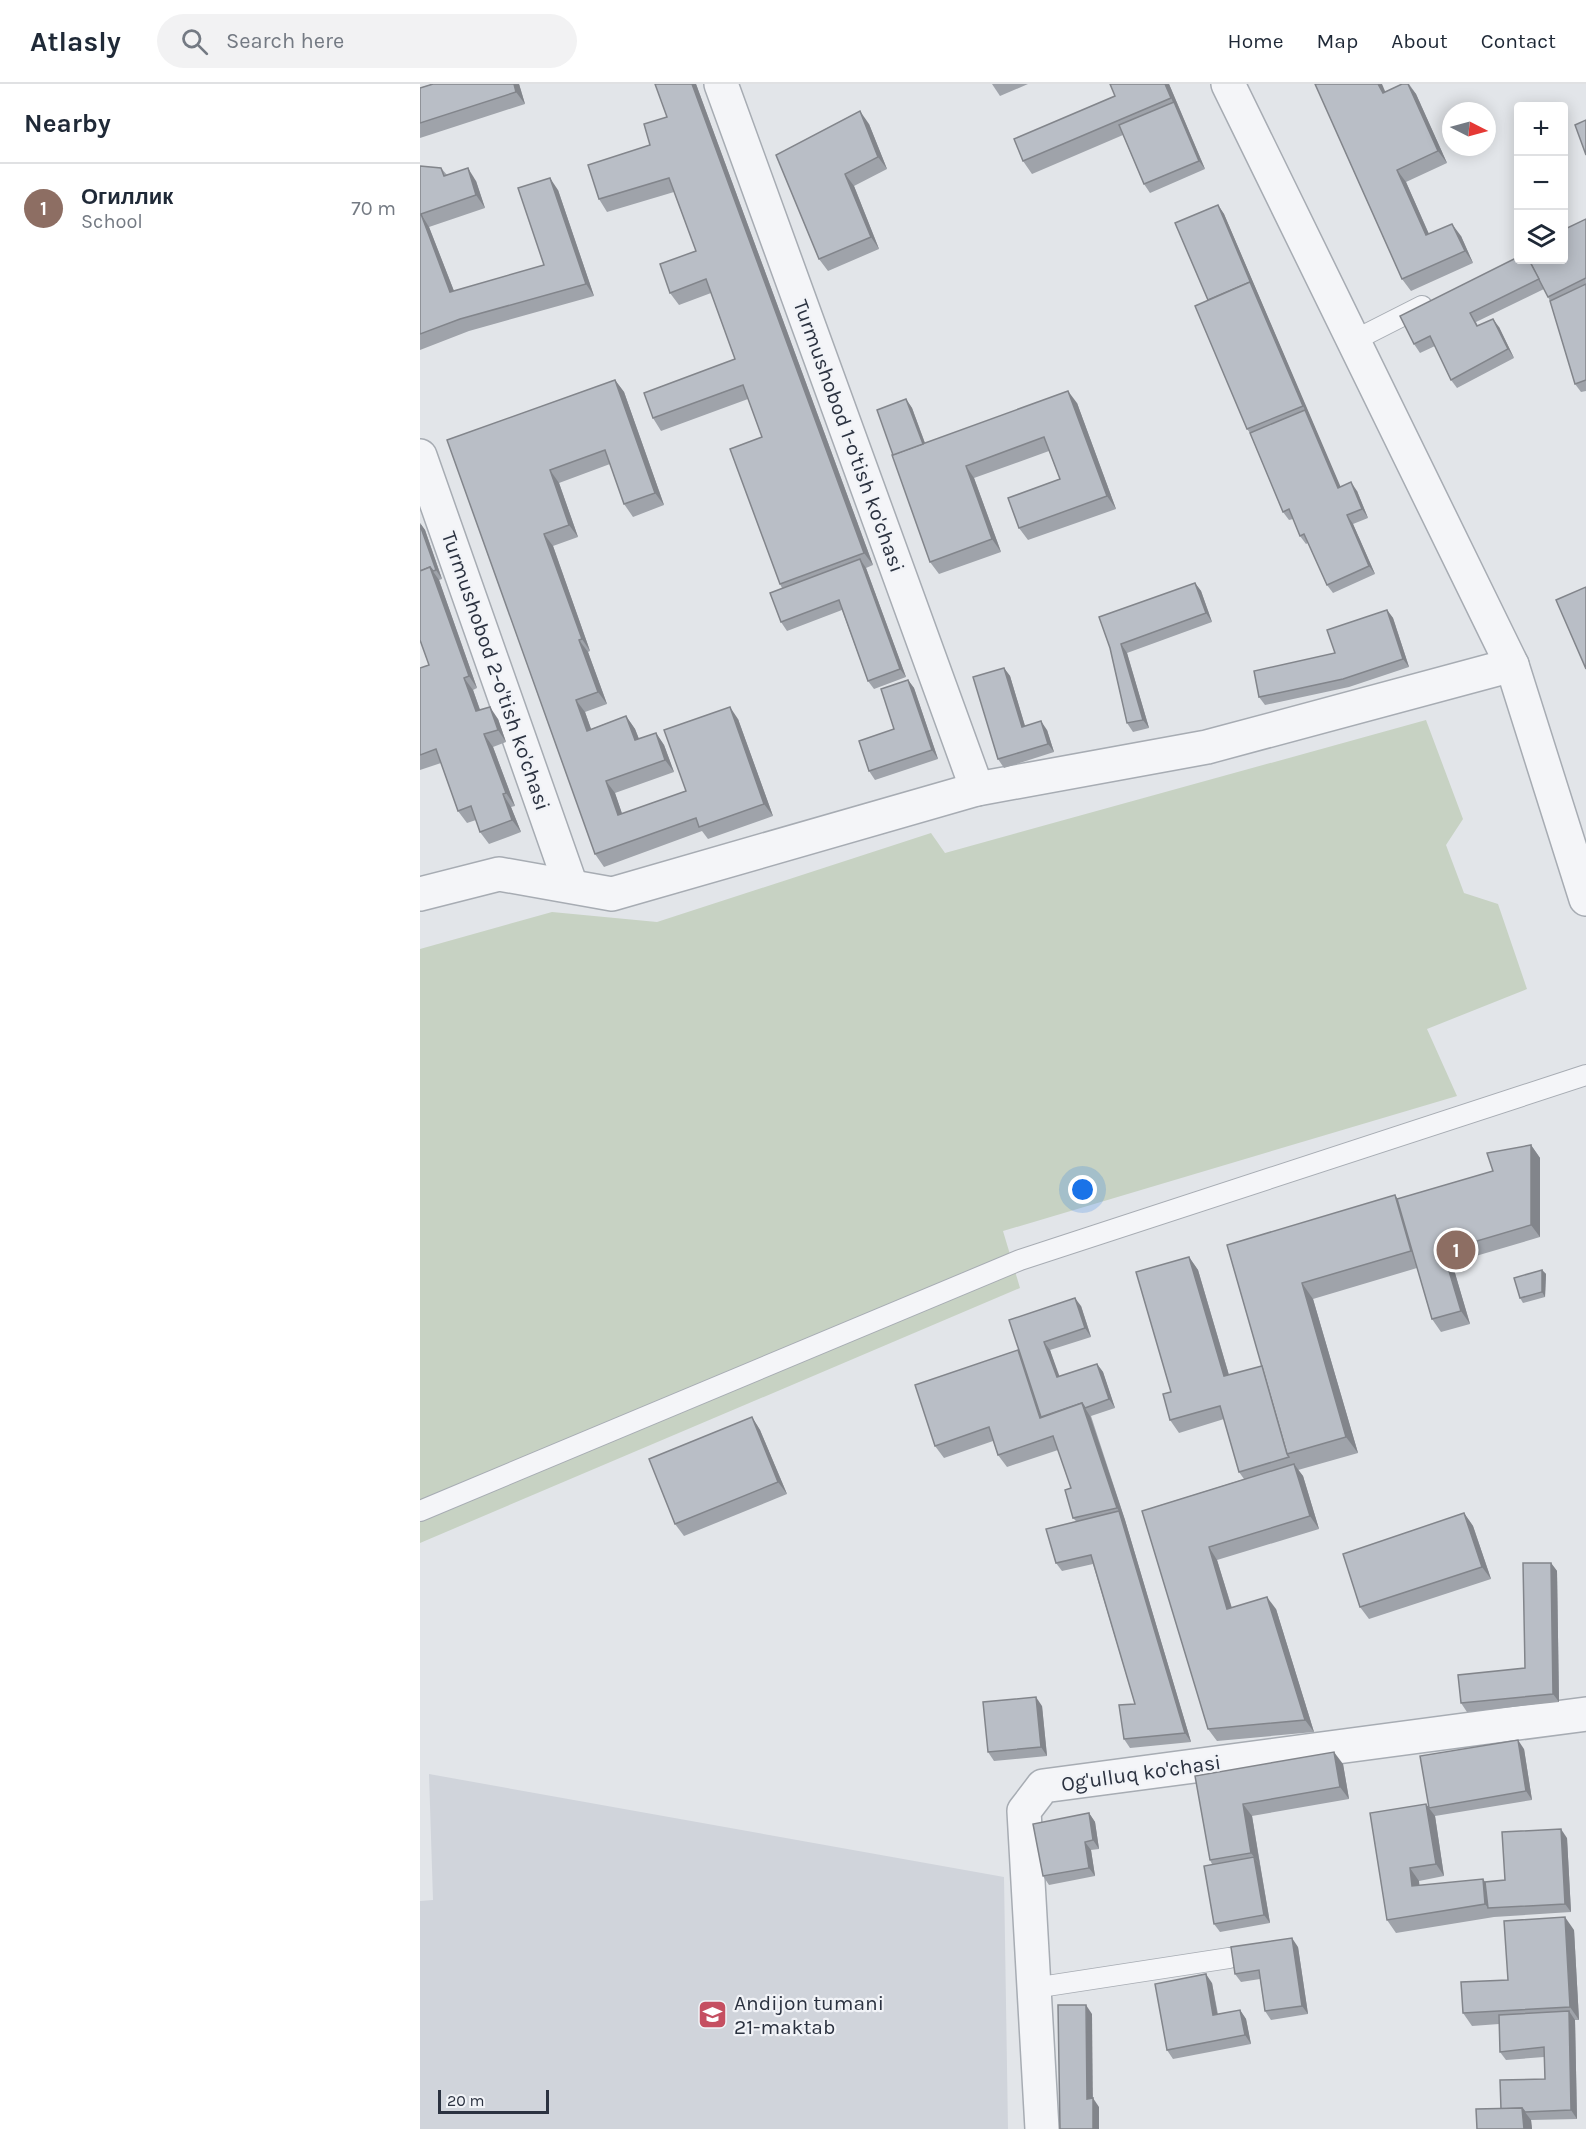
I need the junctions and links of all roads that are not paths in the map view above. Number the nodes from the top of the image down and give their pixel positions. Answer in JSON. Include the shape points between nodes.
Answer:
{"nodes":[{"id":1,"x":721,"y":84,"type":"edge"},
{"id":2,"x":1228,"y":84,"type":"edge"},
{"id":3,"x":1436,"y":299,"type":"edge"},
{"id":4,"x":1353,"y":341,"type":"junction"},
{"id":5,"x":420,"y":456,"type":"edge"},
{"id":6,"x":1512,"y":665,"type":"junction"},
{"id":7,"x":977,"y":789,"type":"junction"},
{"id":8,"x":571,"y":886,"type":"junction"},
{"id":9,"x":420,"y":894,"type":"edge"},
{"id":10,"x":1586,"y":899,"type":"edge"},
{"id":11,"x":1586,"y":1075,"type":"edge"},
{"id":12,"x":420,"y":1511,"type":"edge"},
{"id":13,"x":1586,"y":1714,"type":"edge"},
{"id":14,"x":1229,"y":1958,"type":"edge"},
{"id":15,"x":1034,"y":1988,"type":"junction"},
{"id":16,"x":1042,"y":2129,"type":"edge"}],
"edges":[{"from":1,"to":7,"type":"street","name":"Turmushobod 1-o'tish ko'chasi"},
{"from":2,"to":4,"type":"street"},
{"from":3,"to":4,"type":"lane"},
{"from":4,"to":6,"type":"street"},
{"from":5,"to":8,"type":"street","name":"Turmushobod 2-o'tish ko'chasi"},
{"from":6,"to":7,"type":"street","via":[[1207,747]]},
{"from":6,"to":10,"type":"street"},
{"from":7,"to":8,"type":"street","via":[[612,894]]},
{"from":8,"to":9,"type":"street","via":[[500,874]]},
{"from":11,"to":12,"type":"lane","via":[[1020,1260]]},
{"from":13,"to":15,"type":"street","name":"Og'ulluq ko'chasi","via":[[1043,1786],[1024,1811]]},
{"from":14,"to":15,"type":"lane"},
{"from":15,"to":16,"type":"street","name":"Og'ulluq ko'chasi"}]}
